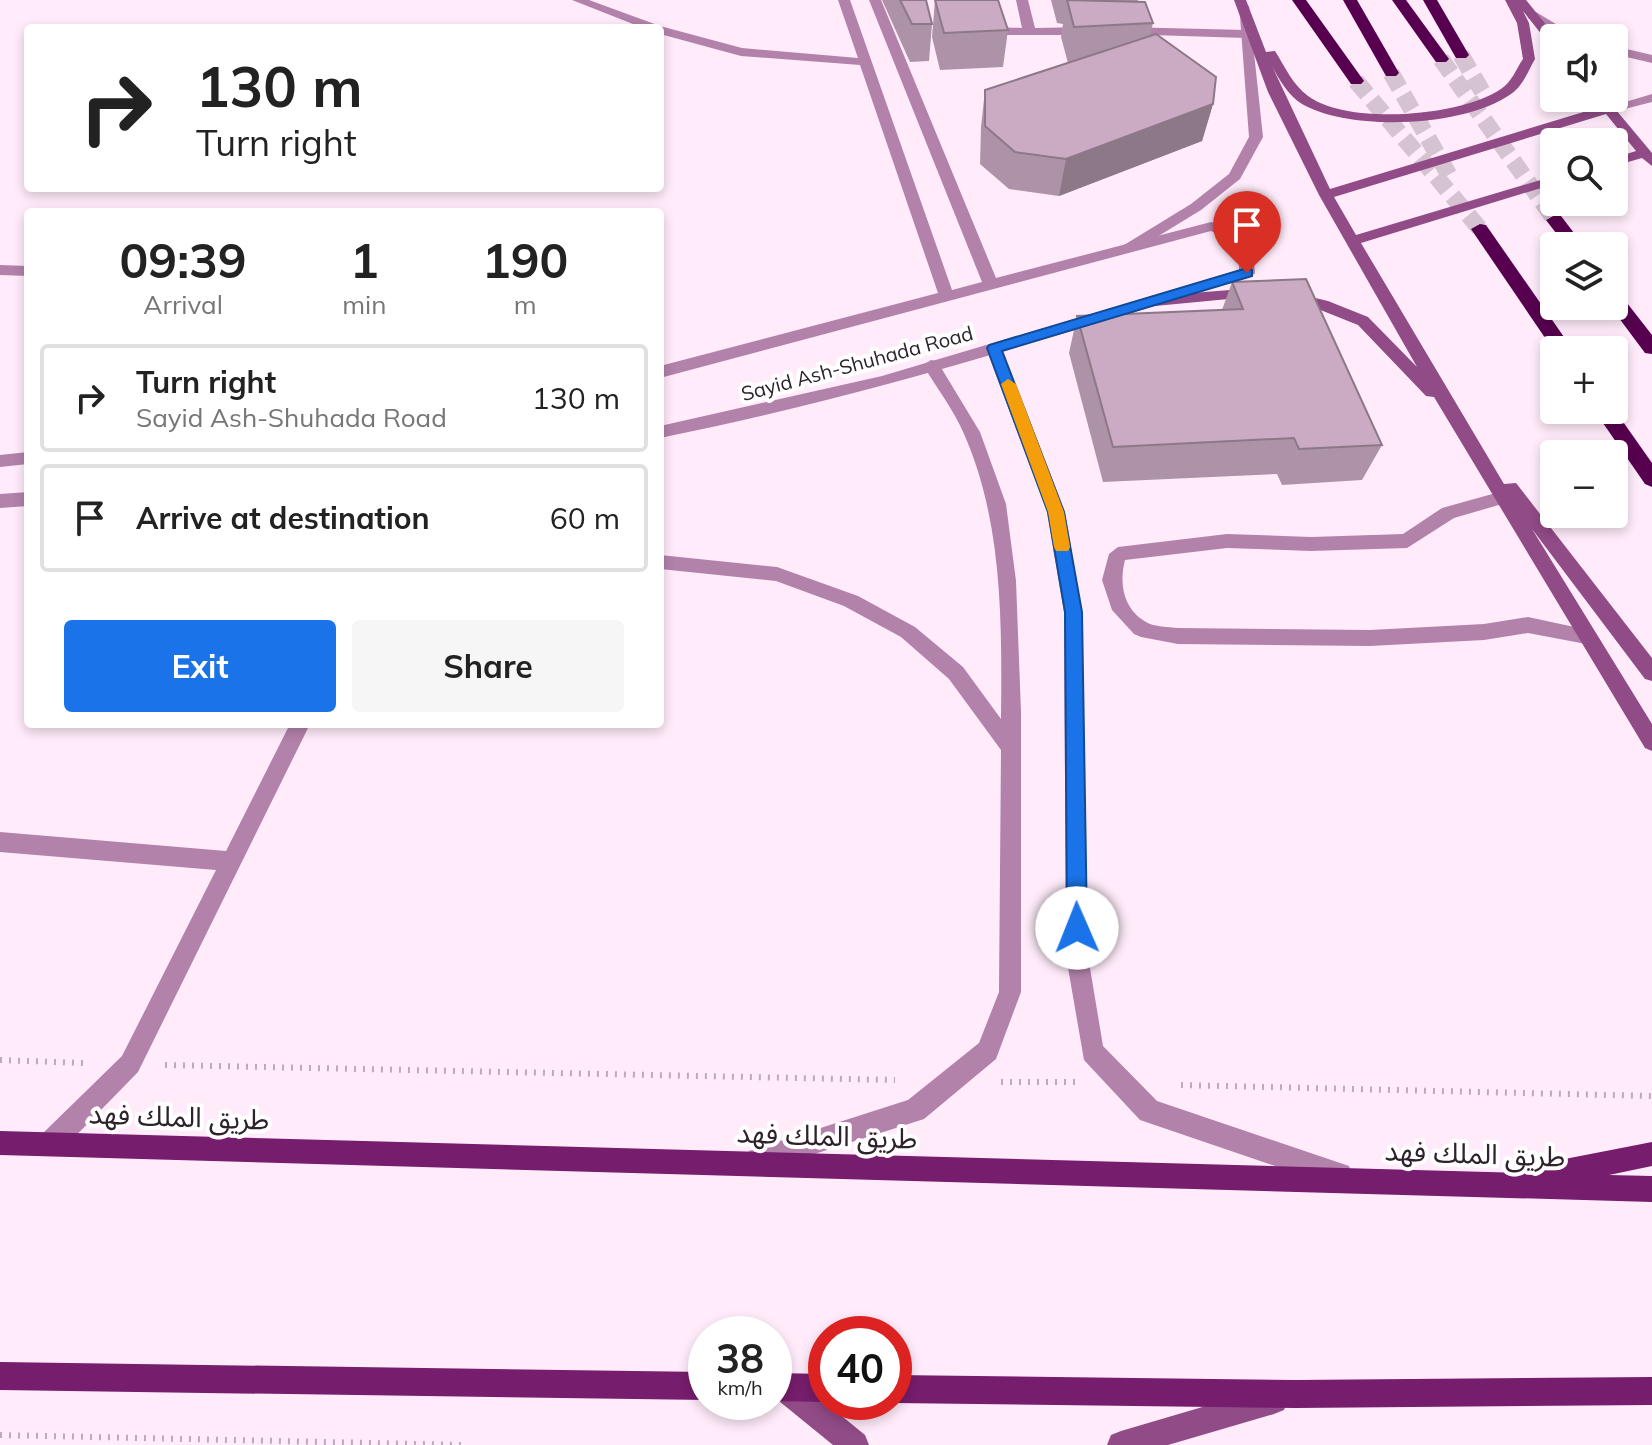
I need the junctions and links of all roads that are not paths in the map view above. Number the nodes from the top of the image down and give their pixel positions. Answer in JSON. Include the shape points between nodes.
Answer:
{"nodes":[{"id":1,"x":578,"y":0,"type":"edge"},
{"id":2,"x":844,"y":0,"type":"edge"},
{"id":3,"x":875,"y":0,"type":"edge"},
{"id":4,"x":949,"y":0,"type":"edge"},
{"id":5,"x":1022,"y":0,"type":"edge"},
{"id":6,"x":1299,"y":0,"type":"edge"},
{"id":7,"x":1350,"y":0,"type":"edge"},
{"id":8,"x":1399,"y":0,"type":"edge"},
{"id":9,"x":1430,"y":0,"type":"edge"},
{"id":10,"x":1511,"y":0,"type":"edge"},
{"id":11,"x":1520,"y":0,"type":"edge"},
{"id":12,"x":1242,"y":3,"type":"edge"},
{"id":13,"x":1528,"y":19,"type":"junction"},
{"id":14,"x":643,"y":24,"type":"edge"},
{"id":15,"x":1540,"y":24,"type":"edge"},
{"id":16,"x":1029,"y":30,"type":"junction"},
{"id":17,"x":1540,"y":30,"type":"edge"},
{"id":18,"x":664,"y":31,"type":"edge"},
{"id":19,"x":1246,"y":34,"type":"junction"},
{"id":20,"x":1628,"y":53,"type":"edge"},
{"id":21,"x":1461,"y":55,"type":"tunnel mouth"},
{"id":22,"x":1441,"y":59,"type":"tunnel mouth"},
{"id":23,"x":1652,"y":59,"type":"edge"},
{"id":24,"x":866,"y":62,"type":"junction"},
{"id":25,"x":1391,"y":73,"type":"tunnel mouth"},
{"id":26,"x":1356,"y":81,"type":"tunnel mouth"},
{"id":27,"x":1652,"y":98,"type":"edge"},
{"id":28,"x":1628,"y":101,"type":"edge"},
{"id":29,"x":1580,"y":112,"type":"edge"},
{"id":30,"x":1611,"y":112,"type":"edge"},
{"id":31,"x":1650,"y":155,"type":"edge"},
{"id":32,"x":1628,"y":159,"type":"edge"},
{"id":33,"x":1540,"y":184,"type":"edge"},
{"id":34,"x":1326,"y":195,"type":"junction"},
{"id":35,"x":1555,"y":220,"type":"tunnel mouth"},
{"id":36,"x":1480,"y":229,"type":"tunnel mouth"},
{"id":37,"x":1564,"y":232,"type":"edge"},
{"id":38,"x":1353,"y":241,"type":"junction"},
{"id":39,"x":1129,"y":248,"type":"junction"},
{"id":40,"x":0,"y":270,"type":"edge"},
{"id":41,"x":24,"y":271,"type":"edge"},
{"id":42,"x":991,"y":284,"type":"junction"},
{"id":43,"x":947,"y":297,"type":"junction"},
{"id":44,"x":1155,"y":301,"type":"junction"},
{"id":45,"x":1628,"y":316,"type":"edge"},
{"id":46,"x":1553,"y":336,"type":"edge"},
{"id":47,"x":994,"y":348,"type":"junction"},
{"id":48,"x":1652,"y":348,"type":"edge"},
{"id":49,"x":931,"y":365,"type":"junction"},
{"id":50,"x":664,"y":371,"type":"edge"},
{"id":51,"x":1451,"y":412,"type":"junction"},
{"id":52,"x":1614,"y":424,"type":"edge"},
{"id":53,"x":664,"y":431,"type":"edge"},
{"id":54,"x":24,"y":458,"type":"edge"},
{"id":55,"x":0,"y":461,"type":"edge"},
{"id":56,"x":1652,"y":479,"type":"edge"},
{"id":57,"x":1503,"y":497,"type":"junction"},
{"id":58,"x":24,"y":499,"type":"edge"},
{"id":59,"x":0,"y":501,"type":"edge"},
{"id":60,"x":664,"y":562,"type":"edge"},
{"id":61,"x":1586,"y":636,"type":"junction"},
{"id":62,"x":1652,"y":673,"type":"edge"},
{"id":63,"x":298,"y":728,"type":"edge"},
{"id":64,"x":1652,"y":742,"type":"edge"},
{"id":65,"x":1010,"y":747,"type":"junction"},
{"id":66,"x":0,"y":842,"type":"edge"},
{"id":67,"x":231,"y":861,"type":"junction"},
{"id":68,"x":0,"y":1143,"type":"edge"},
{"id":69,"x":50,"y":1144,"type":"junction"},
{"id":70,"x":1652,"y":1154,"type":"edge"},
{"id":71,"x":744,"y":1164,"type":"junction"},
{"id":72,"x":1359,"y":1182,"type":"junction"},
{"id":73,"x":1497,"y":1185,"type":"junction"},
{"id":74,"x":1652,"y":1189,"type":"edge"},
{"id":75,"x":0,"y":1376,"type":"edge"},
{"id":76,"x":688,"y":1386,"type":"edge"},
{"id":77,"x":912,"y":1389,"type":"edge"},
{"id":78,"x":1652,"y":1391,"type":"edge"},
{"id":79,"x":1296,"y":1394,"type":"junction"},
{"id":80,"x":792,"y":1397,"type":"edge"},
{"id":81,"x":855,"y":1445,"type":"edge"},
{"id":82,"x":1121,"y":1445,"type":"edge"}],
"edges":[{"from":1,"to":14,"type":"street"},
{"from":2,"to":24,"type":"street"},
{"from":3,"to":42,"type":"street"},
{"from":4,"to":16,"type":"street","via":[[964,21],[987,29]]},
{"from":5,"to":16,"type":"street"},
{"from":6,"to":26,"type":"highway"},
{"from":7,"to":25,"type":"highway"},
{"from":8,"to":22,"type":"highway"},
{"from":9,"to":21,"type":"highway"},
{"from":10,"to":13,"type":"main road"},
{"from":11,"to":13,"type":"main road"},
{"from":12,"to":13,"type":"main road","via":[[1283,76],[1305,100],[1332,113],[1385,118],[1437,114],[1481,104],[1510,90],[1529,59]]},
{"from":12,"to":19,"type":"street"},
{"from":12,"to":34,"type":"main road","via":[[1275,92]]},
{"from":13,"to":15,"type":"street"},
{"from":13,"to":17,"type":"main road"},
{"from":16,"to":19,"type":"street"},
{"from":18,"to":24,"type":"street","via":[[741,52]]},
{"from":19,"to":39,"type":"street","via":[[1256,137],[1235,176]]},
{"from":20,"to":23,"type":"street"},
{"from":24,"to":43,"type":"street"},
{"from":27,"to":28,"type":"street"},
{"from":29,"to":34,"type":"main road"},
{"from":30,"to":31,"type":"main road"},
{"from":31,"to":32,"type":"main road"},
{"from":33,"to":38,"type":"main road"},
{"from":34,"to":38,"type":"main road"},
{"from":35,"to":37,"type":"highway"},
{"from":36,"to":46,"type":"highway"},
{"from":38,"to":51,"type":"main road"},
{"from":39,"to":42,"type":"street","name":"Sayid Ash-Shuhada Road"},
{"from":39,"to":44,"type":"street","name":"Sayid Ash-Shuhada Road","via":[[1211,226],[1246,242],[1247,273]]},
{"from":40,"to":41,"type":"street"},
{"from":42,"to":43,"type":"street","name":"Sayid Ash-Shuhada Road"},
{"from":43,"to":50,"type":"street","name":"Sayid Ash-Shuhada Road"},
{"from":44,"to":47,"type":"street","name":"Sayid Ash-Shuhada Road"},
{"from":44,"to":51,"type":"main road","via":[[1270,292],[1323,305],[1363,321]]},
{"from":45,"to":48,"type":"highway"},
{"from":47,"to":49,"type":"street","name":"Sayid Ash-Shuhada Road"},
{"from":47,"to":72,"type":"street","via":[[1056,512],[1073,612],[1077,956],[1092,1052],[1149,1111]]},
{"from":49,"to":53,"type":"street","name":"Sayid Ash-Shuhada Road","via":[[734,419]]},
{"from":49,"to":65,"type":"street","via":[[972,432],[997,504],[1007,581]]},
{"from":51,"to":57,"type":"main road"},
{"from":51,"to":62,"type":"main road"},
{"from":52,"to":56,"type":"highway"},
{"from":54,"to":55,"type":"street"},
{"from":57,"to":61,"type":"main road"},
{"from":57,"to":61,"type":"street","via":[[1448,513],[1407,541],[1227,541],[1118,554],[1111,580],[1119,605],[1141,629],[1178,636],[1370,638],[1528,625]]},
{"from":58,"to":59,"type":"street"},
{"from":60,"to":65,"type":"street","via":[[777,574],[851,601],[908,632],[956,673]]},
{"from":61,"to":64,"type":"main road"},
{"from":63,"to":67,"type":"street"},
{"from":65,"to":71,"type":"street","via":[[1010,992],[988,1051],[915,1110]]},
{"from":66,"to":67,"type":"street"},
{"from":67,"to":69,"type":"street","via":[[130,1064]]},
{"from":68,"to":69,"type":"main road","name":"طريق الملك فهد"},
{"from":69,"to":71,"type":"main road","name":"طريق الملك فهد"},
{"from":70,"to":73,"type":"main road"},
{"from":71,"to":72,"type":"main road","name":"طريق الملك فهد"},
{"from":72,"to":73,"type":"main road","name":"طريق الملك فهد"},
{"from":73,"to":74,"type":"main road","name":"طريق الملك فهد"},
{"from":75,"to":76,"type":"main road"},
{"from":77,"to":79,"type":"main road"},
{"from":78,"to":79,"type":"main road"},
{"from":79,"to":82,"type":"main road"},
{"from":80,"to":81,"type":"main road"}]}
